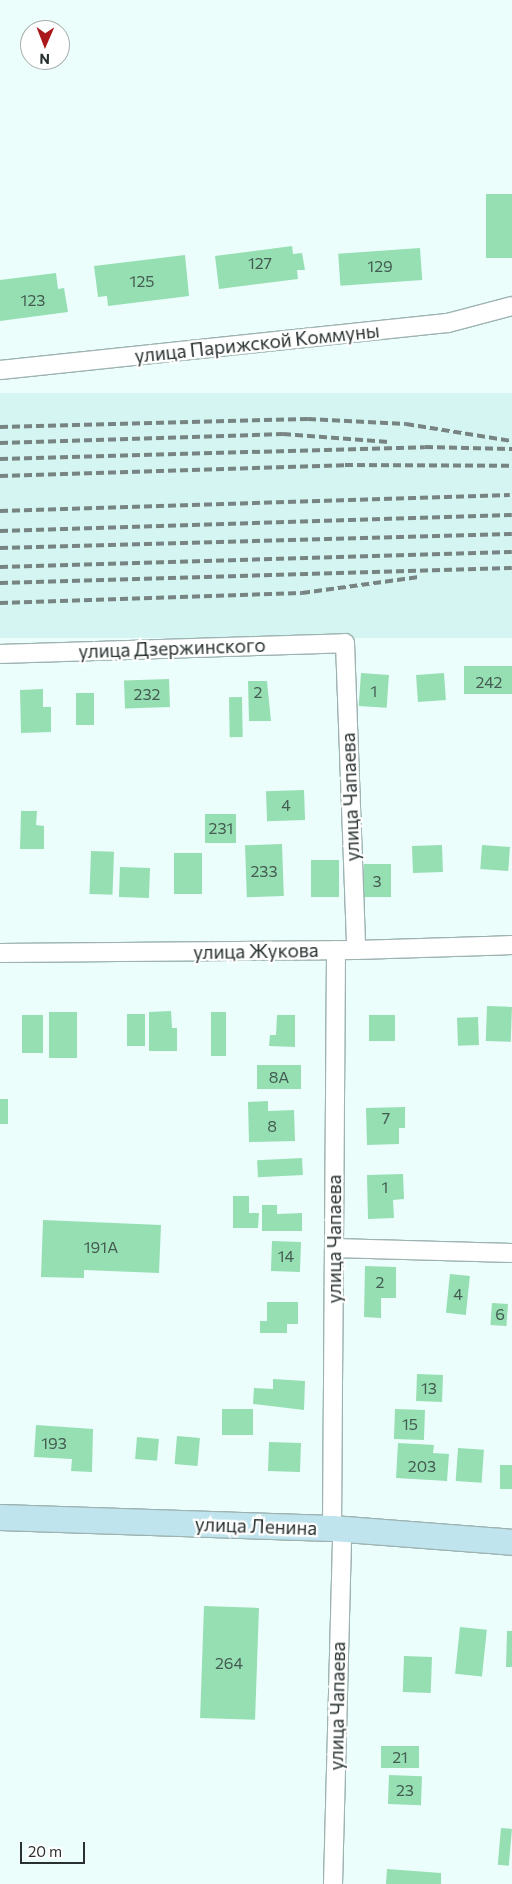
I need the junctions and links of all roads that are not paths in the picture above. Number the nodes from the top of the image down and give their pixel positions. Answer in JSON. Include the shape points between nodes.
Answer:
{"nodes":[{"id":1,"x":512,"y":306,"type":"edge"},
{"id":2,"x":0,"y":370,"type":"edge"},
{"id":3,"x":345,"y":643,"type":"joint"},
{"id":4,"x":0,"y":654,"type":"edge"},
{"id":5,"x":512,"y":945,"type":"edge"},
{"id":6,"x":336,"y":950,"type":"junction"},
{"id":7,"x":356,"y":950,"type":"junction"},
{"id":8,"x":0,"y":953,"type":"edge"},
{"id":9,"x":334,"y":1248,"type":"junction"},
{"id":10,"x":512,"y":1253,"type":"edge"},
{"id":11,"x":0,"y":1517,"type":"edge"},
{"id":12,"x":337,"y":1529,"type":"junction"},
{"id":13,"x":512,"y":1542,"type":"edge"},
{"id":14,"x":333,"y":1884,"type":"edge"}],
"edges":[{"from":1,"to":2,"type":"street","name":"улица Парижской Коммуны","via":[[448,323]]},
{"from":3,"to":4,"type":"street","name":"улица Дзержинского"},
{"from":3,"to":7,"type":"street","name":"улица Чапаева"},
{"from":5,"to":7,"type":"street","name":"улица Жукова"},
{"from":6,"to":7,"type":"street","name":"улица Жукова"},
{"from":6,"to":8,"type":"street","name":"улица Жукова"},
{"from":6,"to":9,"type":"street","name":"улица Чапаева"},
{"from":9,"to":10,"type":"street"},
{"from":9,"to":12,"type":"street","name":"улица Чапаева"},
{"from":11,"to":12,"type":"main road","name":"улица Ленина"},
{"from":12,"to":13,"type":"main road","name":"улица Ленина"},
{"from":12,"to":14,"type":"street","name":"улица Чапаева"}]}
